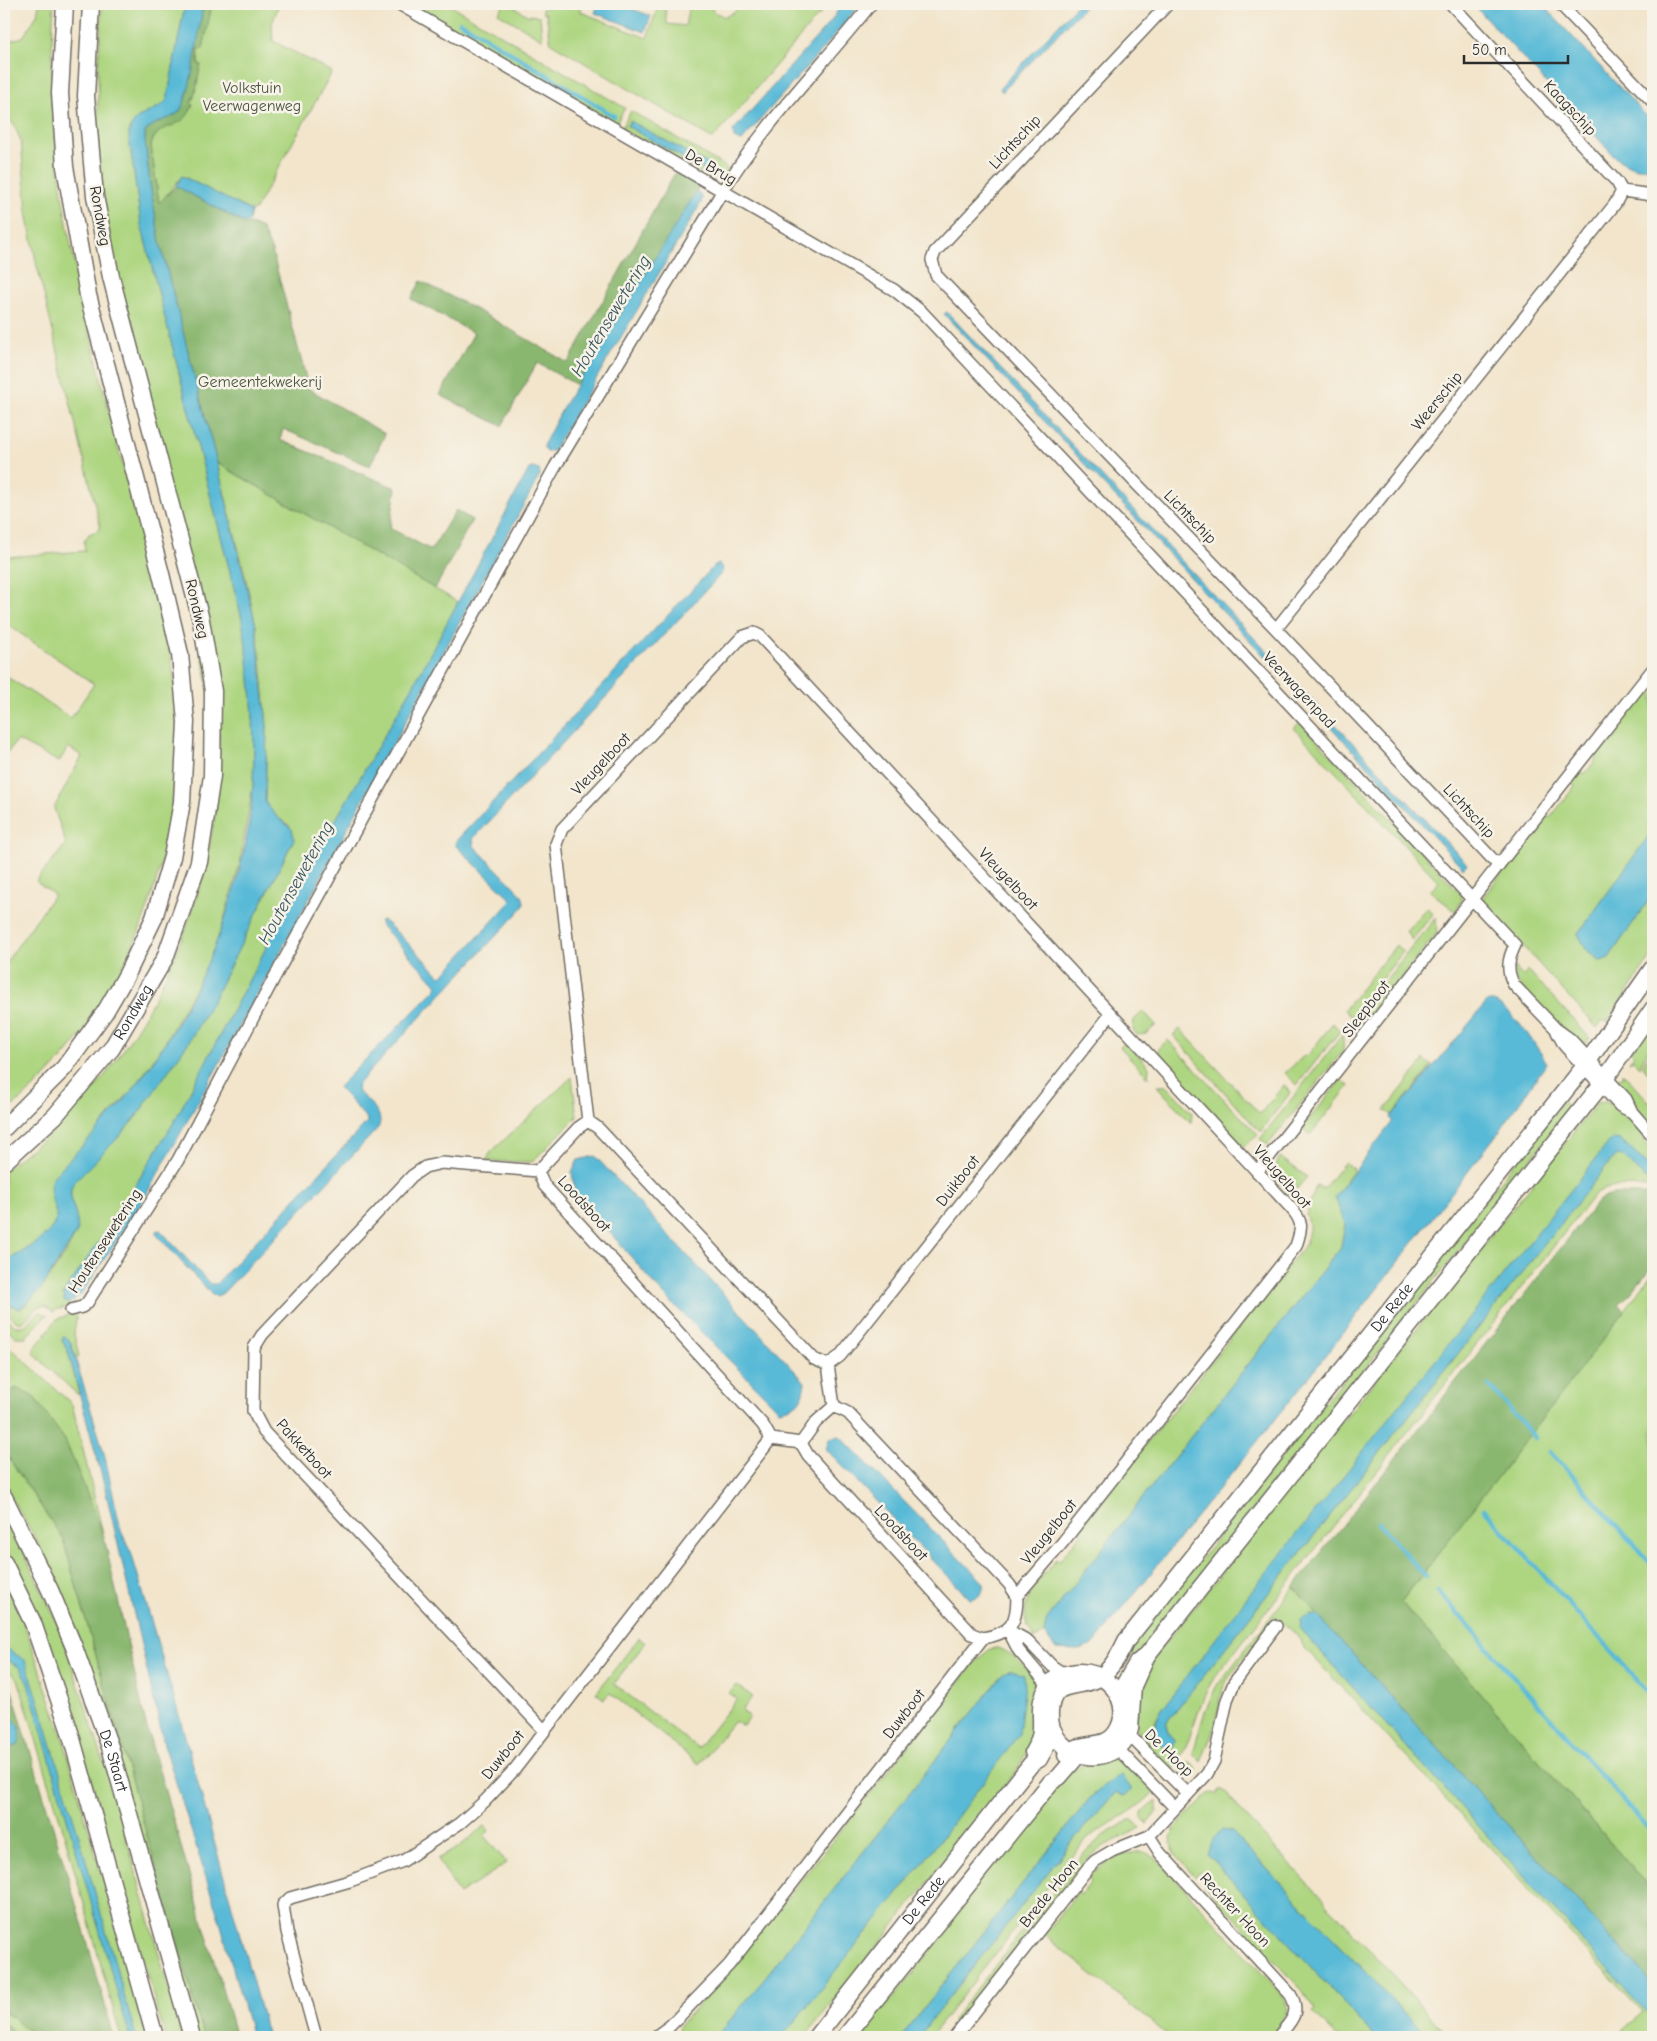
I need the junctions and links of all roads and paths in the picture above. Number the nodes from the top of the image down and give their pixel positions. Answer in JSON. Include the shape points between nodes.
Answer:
{"nodes":[{"id":1,"x":65,"y":4,"type":"edge"},
{"id":2,"x":91,"y":4,"type":"edge"},
{"id":3,"x":399,"y":4,"type":"edge"},
{"id":4,"x":871,"y":4,"type":"edge"},
{"id":5,"x":1168,"y":4,"type":"edge"},
{"id":6,"x":1451,"y":4,"type":"edge"},
{"id":7,"x":1560,"y":4,"type":"edge"},
{"id":8,"x":414,"y":8,"type":"edge"},
{"id":9,"x":1653,"y":102,"type":"edge"},
{"id":10,"x":1622,"y":191,"type":"junction"},
{"id":11,"x":722,"y":192,"type":"junction"},
{"id":12,"x":1653,"y":195,"type":"edge"},
{"id":13,"x":988,"y":382,"type":"joint"},
{"id":14,"x":1276,"y":629,"type":"junction"},
{"id":15,"x":1653,"y":669,"type":"edge"},
{"id":16,"x":1498,"y":866,"type":"junction"},
{"id":17,"x":1472,"y":900,"type":"junction"},
{"id":18,"x":1653,"y":968,"type":"edge"},
{"id":19,"x":1653,"y":1009,"type":"edge"},
{"id":20,"x":1111,"y":1014,"type":"junction"},
{"id":21,"x":1587,"y":1064,"type":"junction"},
{"id":22,"x":1603,"y":1081,"type":"junction"},
{"id":23,"x":588,"y":1122,"type":"junction"},
{"id":24,"x":4,"y":1128,"type":"edge"},
{"id":25,"x":1653,"y":1136,"type":"edge"},
{"id":26,"x":4,"y":1162,"type":"edge"},
{"id":27,"x":538,"y":1171,"type":"junction"},
{"id":28,"x":1257,"y":1172,"type":"junction"},
{"id":29,"x":71,"y":1310,"type":"dead end"},
{"id":30,"x":828,"y":1365,"type":"junction"},
{"id":31,"x":834,"y":1406,"type":"junction"},
{"id":32,"x":771,"y":1439,"type":"junction"},
{"id":33,"x":801,"y":1443,"type":"junction"},
{"id":34,"x":4,"y":1497,"type":"edge"},
{"id":35,"x":4,"y":1563,"type":"edge"},
{"id":36,"x":1017,"y":1596,"type":"junction"},
{"id":37,"x":1276,"y":1626,"type":"dead end"},
{"id":38,"x":1008,"y":1630,"type":"junction"},
{"id":39,"x":983,"y":1638,"type":"junction"},
{"id":40,"x":1064,"y":1674,"type":"junction"},
{"id":41,"x":1097,"y":1674,"type":"junction"},
{"id":42,"x":1051,"y":1692,"type":"junction"},
{"id":43,"x":1125,"y":1695,"type":"junction"},
{"id":44,"x":1124,"y":1729,"type":"junction"},
{"id":45,"x":544,"y":1730,"type":"junction"},
{"id":46,"x":1048,"y":1731,"type":"junction"},
{"id":47,"x":1117,"y":1748,"type":"junction"},
{"id":48,"x":1074,"y":1753,"type":"junction"},
{"id":49,"x":1188,"y":1794,"type":"junction"},
{"id":50,"x":1175,"y":1808,"type":"junction"},
{"id":51,"x":1149,"y":1836,"type":"junction"},
{"id":52,"x":155,"y":2037,"type":"edge"},
{"id":53,"x":192,"y":2037,"type":"edge"},
{"id":54,"x":316,"y":2037,"type":"edge"},
{"id":55,"x":656,"y":2037,"type":"edge"},
{"id":56,"x":816,"y":2037,"type":"edge"},
{"id":57,"x":845,"y":2037,"type":"edge"},
{"id":58,"x":955,"y":2037,"type":"edge"},
{"id":59,"x":1278,"y":2037,"type":"edge"}],
"edges":[{"from":1,"to":24,"type":"main road","name":"Rondweg","via":[[60,93],[64,167],[88,295],[180,654],[186,722],[182,802],[172,857],[154,918],[126,976],[105,1012],[64,1068]]},
{"from":2,"to":26,"type":"main road","name":"Rondweg","via":[[86,96],[95,196],[111,277],[201,620],[213,692],[212,776],[199,862],[165,958],[112,1048],[55,1116]]},
{"from":3,"to":8,"type":"street","name":"De Brug"},
{"from":4,"to":11,"type":"street","name":"Houtensewetering","via":[[781,109],[743,158]]},
{"from":5,"to":14,"type":"street","name":"Lichtschip","via":[[935,252],[933,268],[942,282]]},
{"from":6,"to":10,"type":"street","name":"Kaagschip"},
{"from":7,"to":9,"type":"street"},
{"from":8,"to":11,"type":"street","name":"De Brug"},
{"from":10,"to":12,"type":"street"},
{"from":10,"to":14,"type":"street","name":"Weerschip","via":[[1615,204]]},
{"from":11,"to":13,"type":"street","name":"De Brug","via":[[910,302]]},
{"from":11,"to":29,"type":"street","name":"Houtensewetering","via":[[555,467],[273,980],[178,1160],[87,1303]]},
{"from":13,"to":17,"type":"street","name":"Veerwagenpad"},
{"from":14,"to":16,"type":"street","name":"Lichtschip"},
{"from":15,"to":16,"type":"street","name":"Lichtschip"},
{"from":16,"to":17,"type":"street","name":"Sleepboot"},
{"from":17,"to":21,"type":"street","name":"Veerwagenpad","via":[[1515,945],[1509,957],[1512,980],[1556,1029],[1570,1039]]},
{"from":17,"to":28,"type":"street","name":"Sleepboot"},
{"from":18,"to":21,"type":"main road","name":"De Rede"},
{"from":19,"to":22,"type":"main road","name":"De Rede"},
{"from":20,"to":23,"type":"street","name":"Vleugelboot","via":[[760,636],[748,634],[562,829],[556,844]]},
{"from":20,"to":28,"type":"street","name":"Vleugelboot"},
{"from":20,"to":30,"type":"street","name":"Duikboot","via":[[840,1356]]},
{"from":21,"to":22,"type":"street","name":"Veerwagenpad"},
{"from":21,"to":41,"type":"main road","name":"De Rede","via":[[1126,1641],[1119,1656]]},
{"from":22,"to":25,"type":"street","name":"Veerwagenpad","via":[[1620,1106],[1632,1112]]},
{"from":22,"to":43,"type":"main road","name":"De Rede","via":[[1147,1655],[1137,1663]]},
{"from":23,"to":27,"type":"street","name":"Loodsboot","via":[[578,1128]]},
{"from":23,"to":30,"type":"street","via":[[598,1128],[814,1358]]},
{"from":27,"to":32,"type":"street","name":"Loodsboot","via":[[544,1185],[763,1425]]},
{"from":27,"to":45,"type":"street","name":"Pakketboot","via":[[442,1163],[425,1167],[412,1176],[262,1334],[254,1348],[253,1411],[264,1432]]},
{"from":28,"to":36,"type":"street","name":"Vleugelboot","via":[[1298,1216],[1302,1229],[1296,1246]]},
{"from":30,"to":31,"type":"street"},
{"from":31,"to":33,"type":"street","via":[[816,1422]]},
{"from":31,"to":36,"type":"street","via":[[848,1413]]},
{"from":32,"to":33,"type":"street"},
{"from":32,"to":45,"type":"street","name":"Duwboot"},
{"from":33,"to":39,"type":"street","name":"Loodsboot","via":[[808,1455],[972,1634]]},
{"from":34,"to":53,"type":"main road","name":"De Staart","via":[[50,1590],[110,1747]]},
{"from":35,"to":52,"type":"main road","name":"De Staart","via":[[33,1623],[70,1732]]},
{"from":36,"to":38,"type":"street","via":[[1017,1614]]},
{"from":37,"to":49,"type":"street","name":"Brede Hoon","via":[[1234,1682],[1210,1768]]},
{"from":38,"to":39,"type":"street"},
{"from":38,"to":40,"type":"street","via":[[1028,1641]]},
{"from":38,"to":42,"type":"street","via":[[1019,1651]]},
{"from":39,"to":55,"type":"street","name":"Duwboot","via":[[729,1965]]},
{"from":40,"to":41,"type":"main road","via":[[1077,1671]]},
{"from":40,"to":42,"type":"main road","via":[[1055,1679]]},
{"from":41,"to":42,"type":"main road","via":[[1095,1680]]},
{"from":41,"to":43,"type":"main road"},
{"from":42,"to":46,"type":"main road"},
{"from":43,"to":44,"type":"main road","via":[[1132,1722]]},
{"from":44,"to":47,"type":"main road"},
{"from":44,"to":48,"type":"main road","via":[[1108,1741],[1083,1745]]},
{"from":44,"to":49,"type":"street","name":"De Hoop"},
{"from":45,"to":54,"type":"street","name":"Duwboot","via":[[514,1769],[460,1823],[403,1860],[350,1881],[290,1898],[283,1905],[287,1932]]},
{"from":46,"to":48,"type":"main road"},
{"from":46,"to":56,"type":"main road","name":"De Rede","via":[[1039,1759],[1031,1764]]},
{"from":47,"to":48,"type":"main road","via":[[1094,1756]]},
{"from":47,"to":50,"type":"street","name":"De Hoop"},
{"from":48,"to":57,"type":"main road","name":"De Rede","via":[[1059,1777],[1051,1782]]},
{"from":49,"to":50,"type":"street","name":"Brede Hoon"},
{"from":50,"to":51,"type":"street","name":"Brede Hoon"},
{"from":51,"to":58,"type":"street","name":"Brede Hoon","via":[[1112,1851],[1088,1868]]},
{"from":51,"to":59,"type":"street","name":"Rechter Hoon","via":[[1160,1853],[1290,1994],[1296,2006],[1292,2019]]}]}
